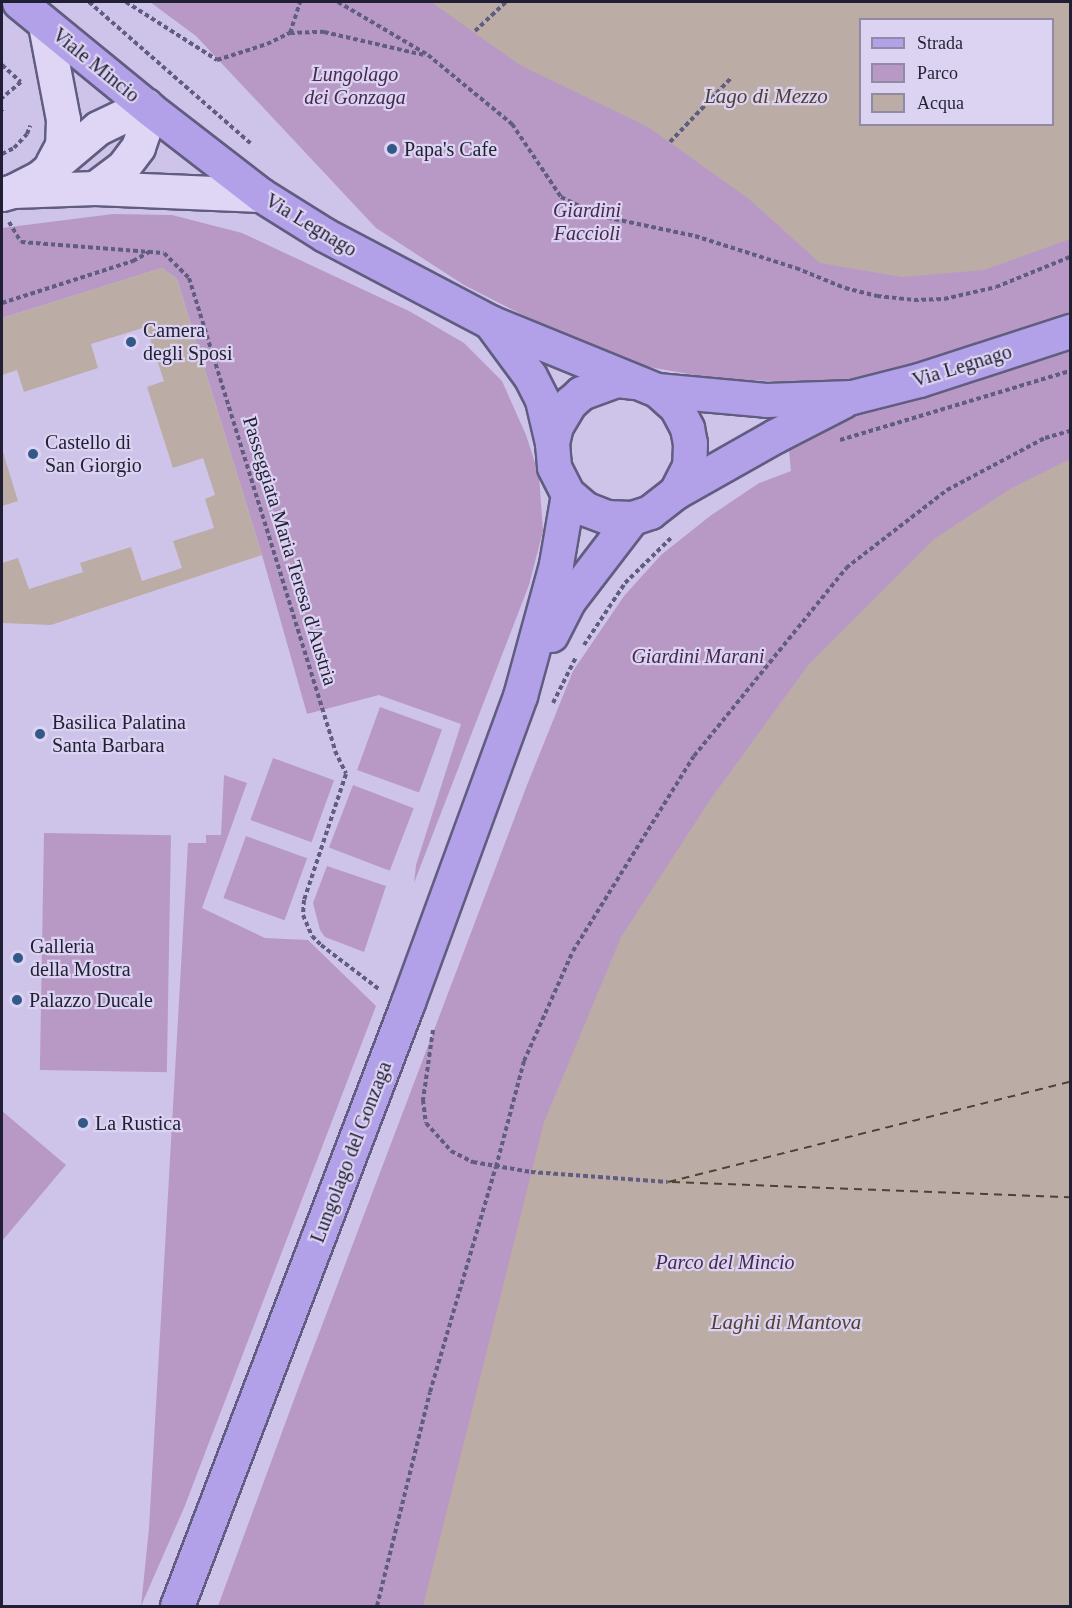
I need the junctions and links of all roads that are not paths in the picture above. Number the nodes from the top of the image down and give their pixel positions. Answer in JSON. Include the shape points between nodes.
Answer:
{"nodes":[{"id":1,"x":19,"y":2,"type":"edge"},
{"id":2,"x":45,"y":25,"type":"junction"},
{"id":3,"x":148,"y":108,"type":"junction"},
{"id":4,"x":52,"y":164,"type":"junction"},
{"id":5,"x":95,"y":188,"type":"junction"},
{"id":6,"x":261,"y":195,"type":"junction"},
{"id":7,"x":8,"y":202,"type":"edge"},
{"id":8,"x":490,"y":322,"type":"junction"},
{"id":9,"x":1071,"y":331,"type":"edge"},
{"id":10,"x":648,"y":386,"type":"junction"},
{"id":11,"x":852,"y":396,"type":"junction"},
{"id":12,"x":552,"y":443,"type":"junction"},
{"id":13,"x":676,"y":492,"type":"junction"},
{"id":14,"x":568,"y":494,"type":"junction"},
{"id":15,"x":632,"y":518,"type":"junction"},
{"id":16,"x":519,"y":696,"type":"junction"},
{"id":17,"x":177,"y":1606,"type":"edge"}],
"edges":[{"from":1,"to":2,"type":"main road","name":"Viale Mincio"},
{"from":2,"to":3,"type":"main road","name":"Viale Mincio"},
{"from":2,"to":4,"type":"street","via":[[63,119],[62,145]]},
{"from":3,"to":4,"type":"street","via":[[98,128]]},
{"from":3,"to":5,"type":"street","via":[[133,154],[123,167]]},
{"from":3,"to":6,"type":"main road","name":"Via Legnago"},
{"from":4,"to":7,"type":"street"},
{"from":5,"to":6,"type":"street"},
{"from":5,"to":7,"type":"street"},
{"from":6,"to":8,"type":"main road","name":"Via Legnago","via":[[334,240]]},
{"from":8,"to":10,"type":"main road","name":"Via Legnago"},
{"from":8,"to":12,"type":"main road","name":"Via Legnago","via":[[530,375],[542,400]]},
{"from":9,"to":11,"type":"main road","name":"Via Legnago","via":[[919,380]]},
{"from":10,"to":11,"type":"main road","name":"Via Legnago","via":[[766,400]]},
{"from":10,"to":12,"type":"main road","name":"Via Legnago","via":[[616,380],[581,393],[556,426]]},
{"from":10,"to":13,"type":"main road","name":"Via Legnago","via":[[676,407],[687,428],[688,466]]},
{"from":11,"to":13,"type":"main road","name":"Via Legnago"},
{"from":12,"to":14,"type":"main road","name":"Via Legnago","via":[[554,467]]},
{"from":13,"to":15,"type":"main road","name":"Via Legnago","via":[[650,512]]},
{"from":14,"to":15,"type":"main road","name":"Via Legnago","via":[[586,509],[607,517]]},
{"from":14,"to":16,"type":"main road","name":"Lungolago del Gonzaga","via":[[560,545]]},
{"from":15,"to":16,"type":"main road","name":"Lungolago del Gonzaga","via":[[569,600]]},
{"from":16,"to":17,"type":"main road","name":"Lungolago del Gonzaga","via":[[408,1002]]}]}
